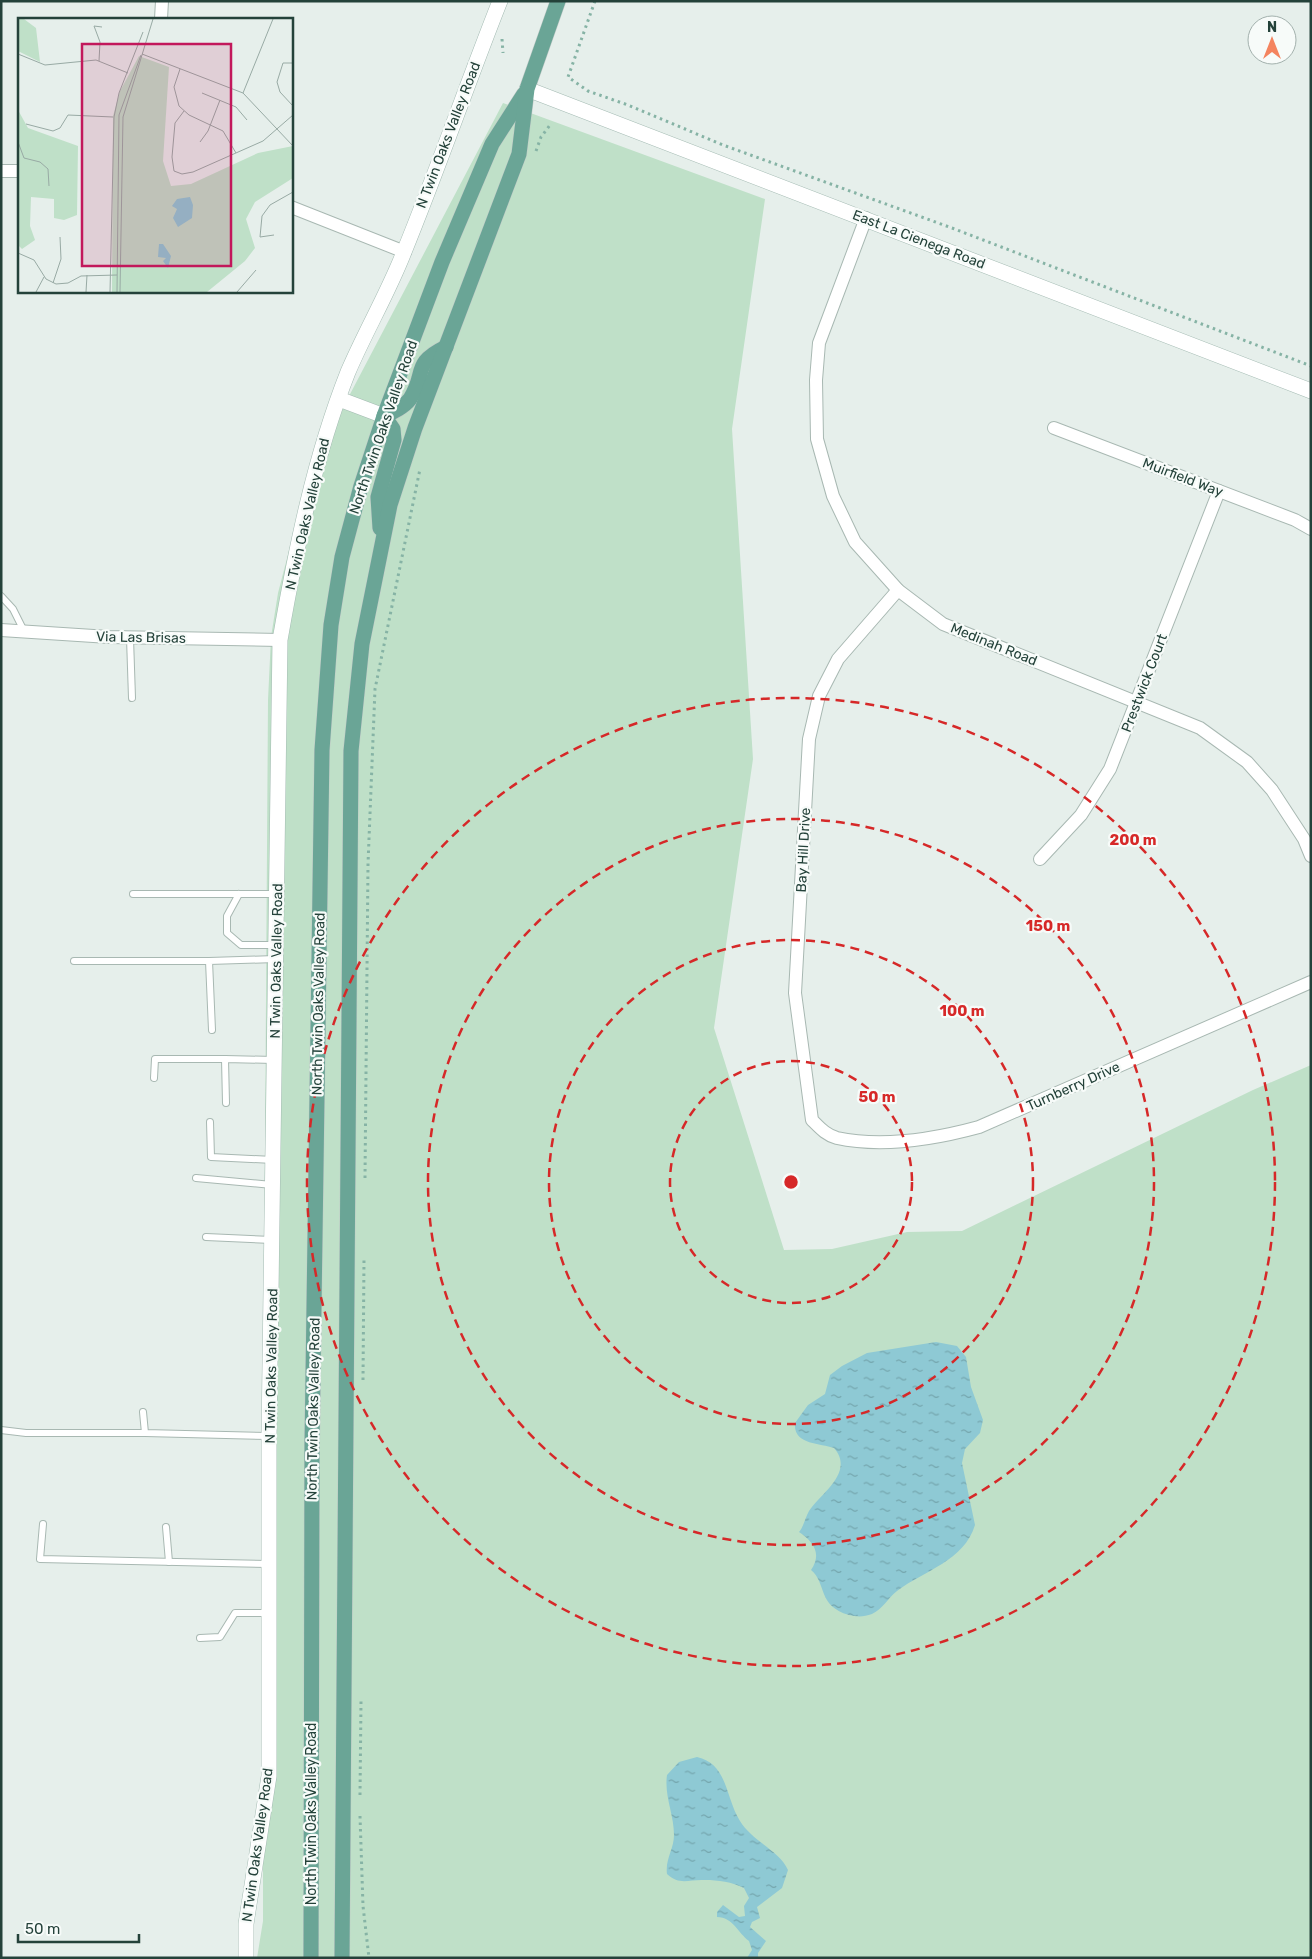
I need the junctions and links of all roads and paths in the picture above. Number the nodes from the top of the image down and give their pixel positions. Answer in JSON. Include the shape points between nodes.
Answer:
{"nodes":[{"id":1,"x":162,"y":1,"type":"edge"},
{"id":2,"x":500,"y":1,"type":"edge"},
{"id":3,"x":558,"y":1,"type":"edge"},
{"id":4,"x":595,"y":1,"type":"edge"},
{"id":5,"x":161,"y":18,"type":"edge"},
{"id":6,"x":527,"y":89,"type":"junction"},
{"id":7,"x":550,"y":125,"type":"dead end"},
{"id":8,"x":534,"y":155,"type":"dead end"},
{"id":9,"x":1,"y":171,"type":"edge"},
{"id":10,"x":18,"y":171,"type":"edge"},
{"id":11,"x":292,"y":207,"type":"edge"},
{"id":12,"x":866,"y":218,"type":"junction"},
{"id":13,"x":405,"y":252,"type":"junction"},
{"id":14,"x":446,"y":346,"type":"junction"},
{"id":15,"x":1311,"y":366,"type":"edge"},
{"id":16,"x":1311,"y":391,"type":"edge"},
{"id":17,"x":339,"y":399,"type":"junction"},
{"id":18,"x":384,"y":416,"type":"junction"},
{"id":19,"x":1054,"y":428,"type":"dead end"},
{"id":20,"x":420,"y":466,"type":"dead end"},
{"id":21,"x":1219,"y":491,"type":"junction"},
{"id":22,"x":1311,"y":529,"type":"edge"},
{"id":23,"x":381,"y":550,"type":"junction"},
{"id":24,"x":898,"y":590,"type":"junction"},
{"id":25,"x":1,"y":596,"type":"edge"},
{"id":26,"x":1,"y":630,"type":"edge"},
{"id":27,"x":24,"y":631,"type":"junction"},
{"id":28,"x":130,"y":638,"type":"junction"},
{"id":29,"x":280,"y":640,"type":"junction"},
{"id":30,"x":132,"y":698,"type":"dead end"},
{"id":31,"x":1138,"y":701,"type":"junction"},
{"id":32,"x":1311,"y":856,"type":"edge"},
{"id":33,"x":1040,"y":859,"type":"dead end"},
{"id":34,"x":133,"y":894,"type":"dead end"},
{"id":35,"x":239,"y":894,"type":"junction"},
{"id":36,"x":277,"y":894,"type":"junction"},
{"id":37,"x":276,"y":952,"type":"junction"},
{"id":38,"x":209,"y":961,"type":"junction"},
{"id":39,"x":74,"y":962,"type":"dead end"},
{"id":40,"x":1311,"y":982,"type":"edge"},
{"id":41,"x":212,"y":1030,"type":"dead end"},
{"id":42,"x":225,"y":1059,"type":"junction"},
{"id":43,"x":275,"y":1060,"type":"junction"},
{"id":44,"x":154,"y":1078,"type":"dead end"},
{"id":45,"x":226,"y":1102,"type":"dead end"},
{"id":46,"x":210,"y":1122,"type":"dead end"},
{"id":47,"x":824,"y":1132,"type":"joint"},
{"id":48,"x":274,"y":1160,"type":"junction"},
{"id":49,"x":196,"y":1178,"type":"dead end"},
{"id":50,"x":274,"y":1185,"type":"junction"},
{"id":51,"x":365,"y":1185,"type":"dead end"},
{"id":52,"x":206,"y":1237,"type":"dead end"},
{"id":53,"x":273,"y":1240,"type":"junction"},
{"id":54,"x":364,"y":1254,"type":"dead end"},
{"id":55,"x":364,"y":1382,"type":"dead end"},
{"id":56,"x":143,"y":1412,"type":"dead end"},
{"id":57,"x":1,"y":1430,"type":"edge"},
{"id":58,"x":145,"y":1433,"type":"junction"},
{"id":59,"x":269,"y":1436,"type":"junction"},
{"id":60,"x":43,"y":1524,"type":"dead end"},
{"id":61,"x":166,"y":1527,"type":"dead end"},
{"id":62,"x":169,"y":1562,"type":"junction"},
{"id":63,"x":270,"y":1564,"type":"junction"},
{"id":64,"x":269,"y":1613,"type":"junction"},
{"id":65,"x":200,"y":1638,"type":"dead end"},
{"id":66,"x":361,"y":1692,"type":"dead end"},
{"id":67,"x":360,"y":1804,"type":"dead end"},
{"id":68,"x":360,"y":1814,"type":"dead end"},
{"id":69,"x":246,"y":1958,"type":"edge"},
{"id":70,"x":312,"y":1958,"type":"edge"},
{"id":71,"x":342,"y":1958,"type":"edge"},
{"id":72,"x":369,"y":1958,"type":"edge"}],
"edges":[{"from":1,"to":5,"type":"street"},
{"from":2,"to":13,"type":"street","name":"N Twin Oaks Valley Road"},
{"from":3,"to":6,"type":"main road","name":"North Twin Oaks Valley Road"},
{"from":4,"to":15,"type":"path","via":[[568,77],[588,91]]},
{"from":6,"to":12,"type":"street","name":"East La Cienega Road"},
{"from":6,"to":14,"type":"main road","name":"North Twin Oaks Valley Road","via":[[519,154]]},
{"from":6,"to":18,"type":"main road","name":"North Twin Oaks Valley Road","via":[[492,144],[442,262]]},
{"from":7,"to":8,"type":"path"},
{"from":9,"to":10,"type":"street"},
{"from":11,"to":13,"type":"street"},
{"from":12,"to":16,"type":"street","name":"East La Cienega Road"},
{"from":12,"to":24,"type":"street","name":"Medinah Road","via":[[819,343],[817,439],[833,496],[855,542]]},
{"from":13,"to":17,"type":"street","name":"N Twin Oaks Valley Road"},
{"from":14,"to":18,"type":"main road","via":[[424,362],[410,399]]},
{"from":14,"to":23,"type":"main road","name":"North Twin Oaks Valley Road","via":[[390,505]]},
{"from":17,"to":18,"type":"street"},
{"from":17,"to":29,"type":"street","name":"N Twin Oaks Valley Road","via":[[327,431],[296,551]]},
{"from":18,"to":23,"type":"main road","via":[[393,429],[394,440],[378,497]]},
{"from":18,"to":70,"type":"main road","name":"North Twin Oaks Valley Road","via":[[342,557],[331,625],[322,750],[312,1455]]},
{"from":19,"to":21,"type":"street","name":"Muirfield Way"},
{"from":20,"to":51,"type":"path","via":[[375,689],[368,864]]},
{"from":21,"to":22,"type":"street","name":"Muirfield Way"},
{"from":21,"to":31,"type":"street","name":"Prestwick Court"},
{"from":23,"to":71,"type":"main road","name":"North Twin Oaks Valley Road","via":[[362,644],[351,751]]},
{"from":24,"to":31,"type":"street","name":"Medinah Road","via":[[943,624]]},
{"from":24,"to":47,"type":"street","name":"Bay Hill Drive","via":[[838,659],[819,696],[809,739],[795,993],[812,1120]]},
{"from":25,"to":27,"type":"lane","via":[[13,609]]},
{"from":26,"to":27,"type":"street","name":"Via Las Brisas"},
{"from":27,"to":28,"type":"street","name":"Via Las Brisas"},
{"from":28,"to":29,"type":"street","name":"Via Las Brisas"},
{"from":28,"to":30,"type":"lane"},
{"from":29,"to":36,"type":"street","name":"N Twin Oaks Valley Road"},
{"from":31,"to":32,"type":"street","name":"Medinah Road","via":[[1200,728],[1247,762],[1272,790],[1304,839]]},
{"from":31,"to":33,"type":"street","name":"Prestwick Court","via":[[1110,769],[1081,815]]},
{"from":34,"to":35,"type":"lane"},
{"from":35,"to":36,"type":"lane"},
{"from":35,"to":37,"type":"lane","via":[[227,916],[227,933],[241,945]]},
{"from":36,"to":37,"type":"street","name":"N Twin Oaks Valley Road"},
{"from":37,"to":38,"type":"lane"},
{"from":37,"to":43,"type":"street","name":"N Twin Oaks Valley Road"},
{"from":38,"to":39,"type":"lane"},
{"from":38,"to":41,"type":"lane"},
{"from":40,"to":47,"type":"street","name":"Turnberry Drive","via":[[979,1127],[938,1138],[878,1142],[836,1138]]},
{"from":42,"to":43,"type":"lane"},
{"from":42,"to":44,"type":"lane","via":[[155,1059]]},
{"from":42,"to":45,"type":"lane"},
{"from":43,"to":48,"type":"street","name":"N Twin Oaks Valley Road"},
{"from":46,"to":48,"type":"lane","via":[[211,1157]]},
{"from":48,"to":50,"type":"street","name":"N Twin Oaks Valley Road"},
{"from":49,"to":50,"type":"lane"},
{"from":50,"to":53,"type":"street","name":"N Twin Oaks Valley Road"},
{"from":52,"to":53,"type":"lane"},
{"from":53,"to":59,"type":"street","name":"N Twin Oaks Valley Road"},
{"from":54,"to":55,"type":"path"},
{"from":56,"to":58,"type":"lane"},
{"from":57,"to":58,"type":"lane"},
{"from":58,"to":59,"type":"lane"},
{"from":59,"to":63,"type":"street","name":"N Twin Oaks Valley Road"},
{"from":60,"to":62,"type":"lane","via":[[40,1559]]},
{"from":61,"to":62,"type":"lane"},
{"from":62,"to":63,"type":"lane"},
{"from":63,"to":64,"type":"street","name":"N Twin Oaks Valley Road"},
{"from":64,"to":65,"type":"lane","via":[[236,1613],[220,1637]]},
{"from":64,"to":69,"type":"street","name":"N Twin Oaks Valley Road","via":[[269,1776],[246,1924]]},
{"from":66,"to":67,"type":"path"},
{"from":68,"to":72,"type":"path","via":[[363,1906]]}]}
